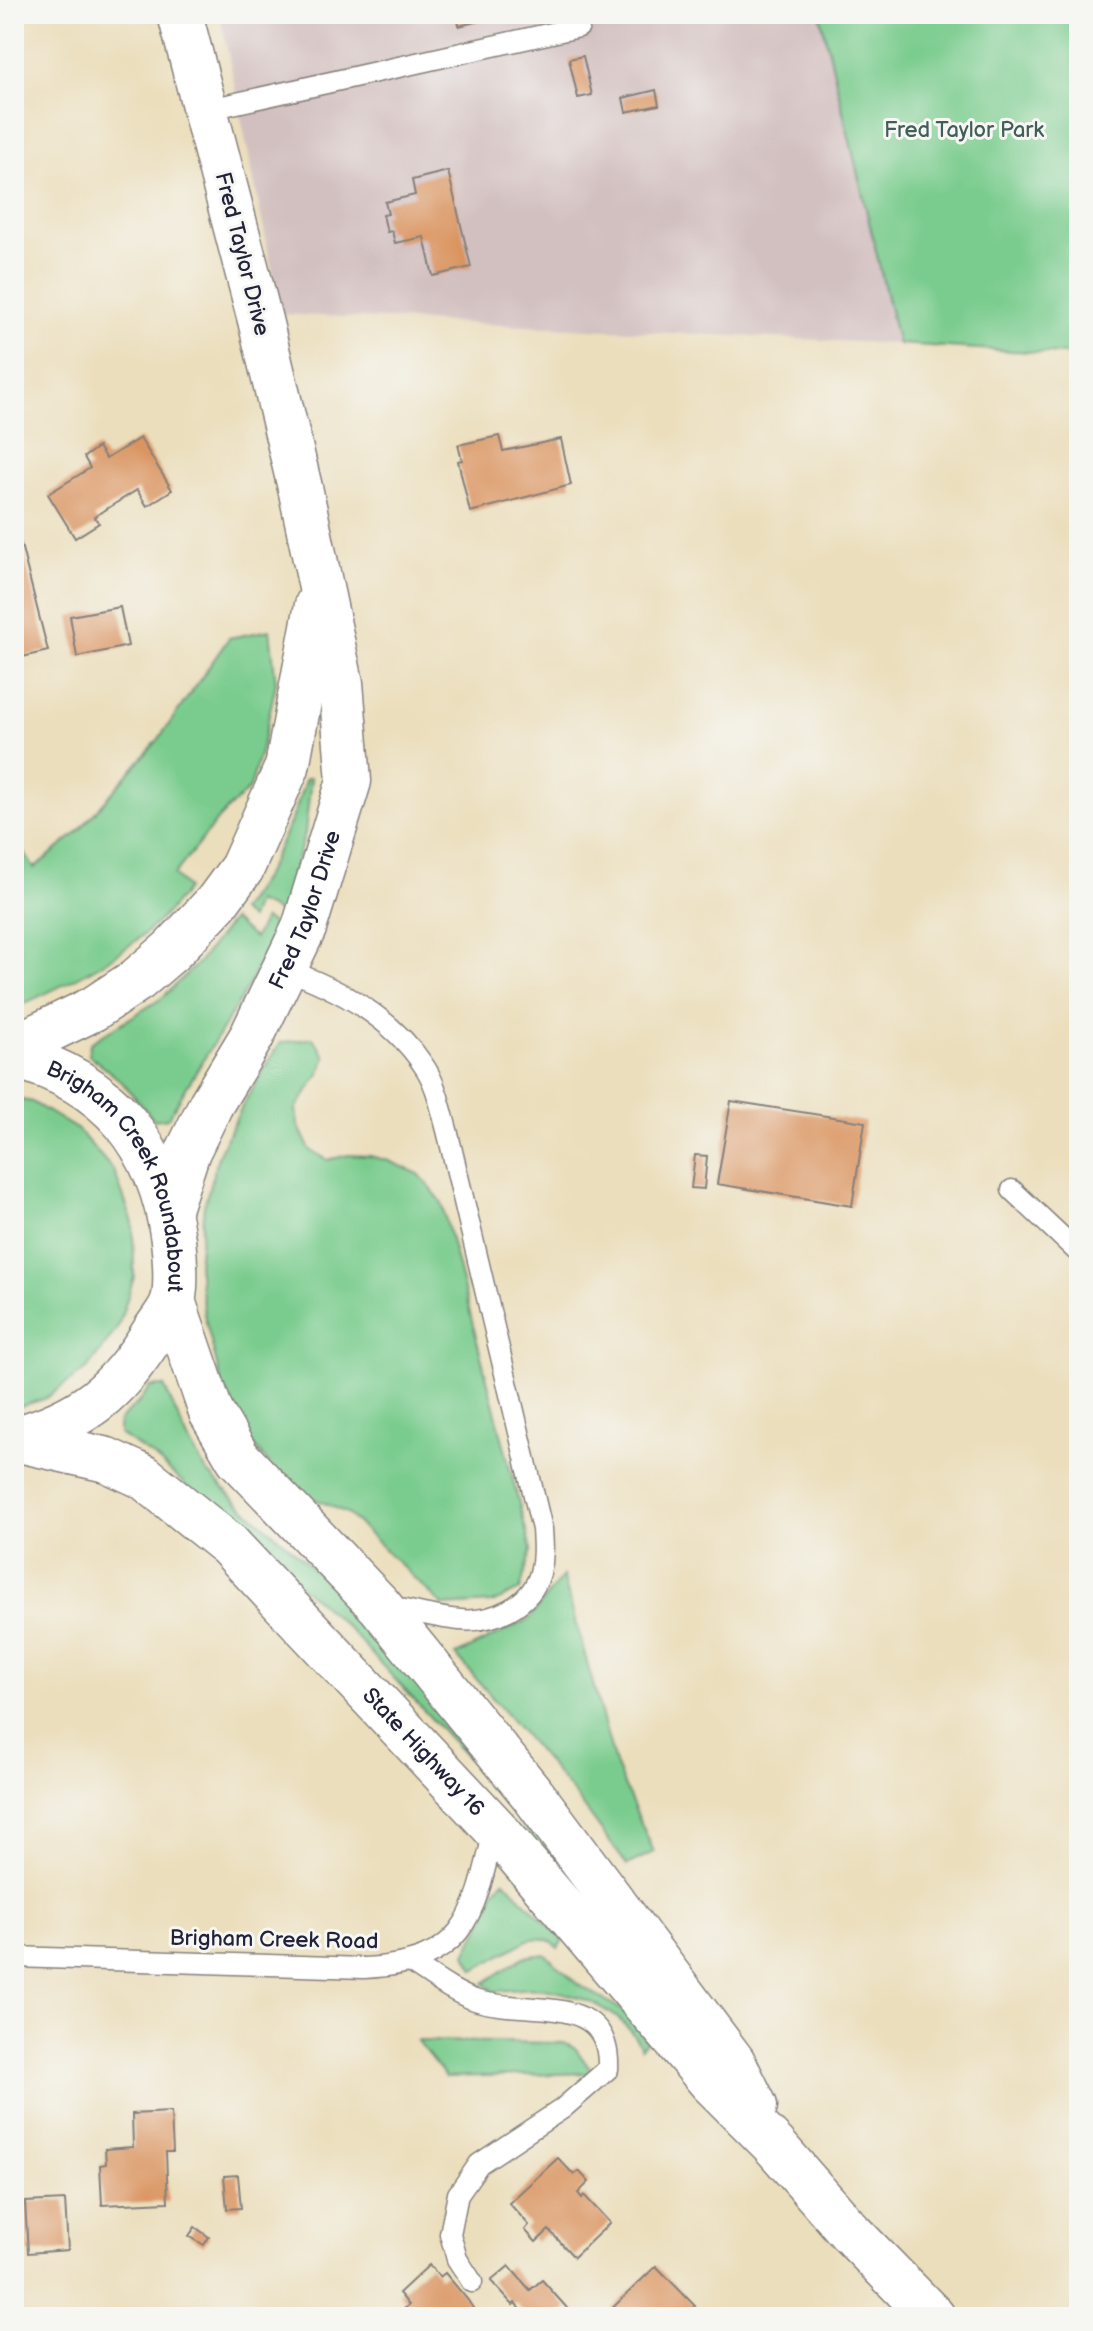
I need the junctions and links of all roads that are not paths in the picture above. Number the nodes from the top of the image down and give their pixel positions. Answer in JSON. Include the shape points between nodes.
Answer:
{"nodes":[{"id":1,"x":180,"y":14,"type":"edge"},
{"id":2,"x":579,"y":27,"type":"dead end"},
{"id":3,"x":205,"y":110,"type":"junction"},
{"id":4,"x":320,"y":589,"type":"junction"},
{"id":5,"x":285,"y":969,"type":"junction"},
{"id":6,"x":14,"y":1047,"type":"edge"},
{"id":7,"x":14,"y":1056,"type":"edge"},
{"id":8,"x":1012,"y":1190,"type":"dead end"},
{"id":9,"x":169,"y":1209,"type":"junction"},
{"id":10,"x":1079,"y":1253,"type":"edge"},
{"id":11,"x":173,"y":1301,"type":"junction"},
{"id":12,"x":15,"y":1439,"type":"edge"},
{"id":13,"x":379,"y":1605,"type":"junction"},
{"id":14,"x":494,"y":1827,"type":"junction"},
{"id":15,"x":14,"y":1957,"type":"edge"},
{"id":16,"x":411,"y":1963,"type":"junction"},
{"id":17,"x":774,"y":2145,"type":"junction"},
{"id":18,"x":472,"y":2282,"type":"dead end"},
{"id":19,"x":933,"y":2317,"type":"edge"}],
"edges":[{"from":1,"to":3,"type":"main road","name":"Fred Taylor Drive"},
{"from":2,"to":3,"type":"lane"},
{"from":3,"to":4,"type":"main road","name":"Fred Taylor Drive","via":[[267,349]]},
{"from":4,"to":5,"type":"main road","name":"Fred Taylor Drive","via":[[341,683],[349,781],[304,928]]},
{"from":4,"to":6,"type":"main road","name":"Fred Taylor Drive","via":[[287,767],[242,868],[172,950],[137,980],[93,1009]]},
{"from":5,"to":9,"type":"main road","name":"Fred Taylor Drive","via":[[188,1151]]},
{"from":5,"to":13,"type":"lane","via":[[345,993],[380,1020],[408,1046],[436,1092],[544,1553],[530,1593],[515,1608],[496,1616],[461,1620]]},
{"from":7,"to":9,"type":"main road","name":"Brigham Creek Roundabout","via":[[73,1078],[106,1100],[152,1161]]},
{"from":8,"to":10,"type":"lane"},
{"from":9,"to":11,"type":"main road","name":"Brigham Creek Roundabout"},
{"from":11,"to":12,"type":"main road","name":"Brigham Creek Roundabout","via":[[145,1348],[95,1404]]},
{"from":11,"to":13,"type":"main road","name":"State Highway 16","via":[[211,1412],[238,1458]]},
{"from":12,"to":14,"type":"main road","name":"State Highway 16","via":[[107,1460],[144,1477],[229,1545]]},
{"from":13,"to":17,"type":"main road","name":"State Highway 16","via":[[533,1795],[733,2062]]},
{"from":14,"to":16,"type":"lane","name":"Brigham Creek Road","via":[[478,1897],[466,1922],[450,1941]]},
{"from":14,"to":17,"type":"main road","name":"State Highway 16","via":[[711,2082]]},
{"from":15,"to":16,"type":"lane","name":"Brigham Creek Road","via":[[364,1968]]},
{"from":16,"to":18,"type":"lane","via":[[477,2001],[575,2013],[601,2033],[609,2048],[608,2069],[562,2109],[479,2164],[458,2194],[450,2234],[457,2259]]},
{"from":17,"to":19,"type":"main road","name":"State Highway 16"}]}
